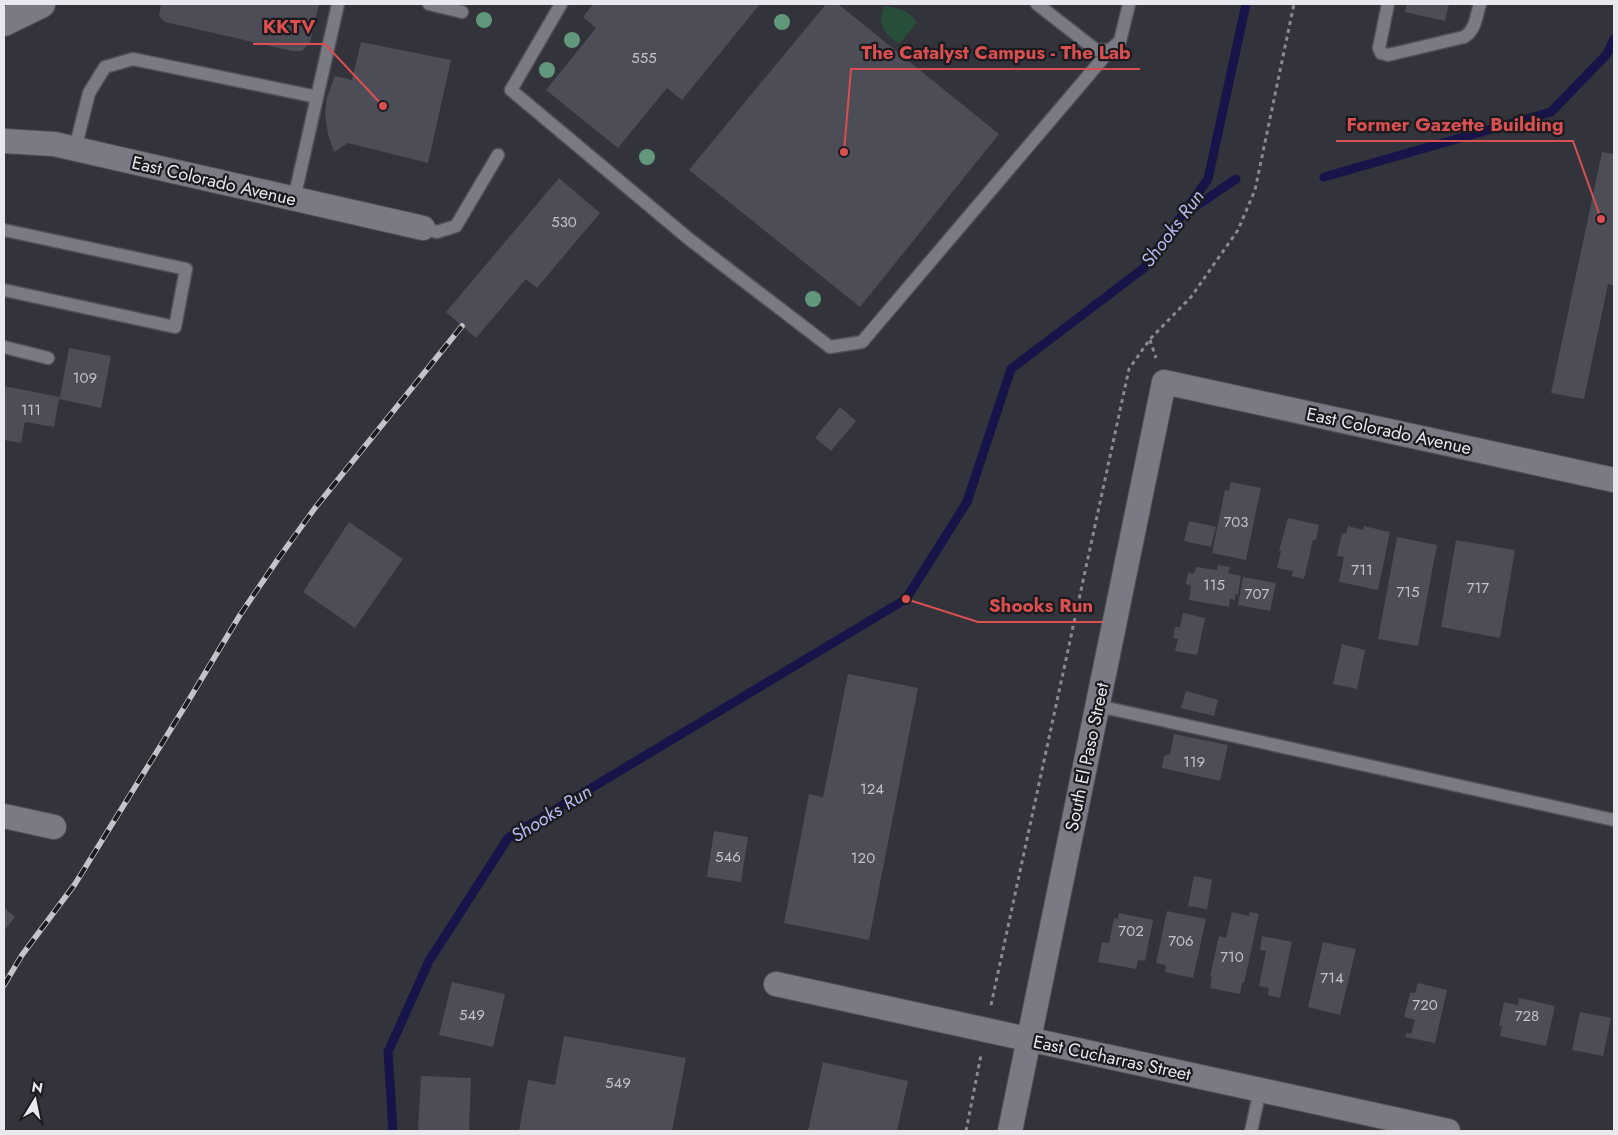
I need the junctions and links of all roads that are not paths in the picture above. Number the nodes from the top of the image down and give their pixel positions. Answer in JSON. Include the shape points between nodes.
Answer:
{"nodes":[{"id":1,"x":41,"y":4,"type":"edge"},
{"id":2,"x":338,"y":4,"type":"edge"},
{"id":3,"x":429,"y":4,"type":"edge"},
{"id":4,"x":561,"y":4,"type":"edge"},
{"id":5,"x":1037,"y":4,"type":"edge"},
{"id":6,"x":1129,"y":4,"type":"edge"},
{"id":7,"x":1388,"y":4,"type":"edge"},
{"id":8,"x":1480,"y":4,"type":"edge"},
{"id":9,"x":462,"y":12,"type":"dead end"},
{"id":10,"x":4,"y":22,"type":"edge"},
{"id":11,"x":1110,"y":50,"type":"junction"},
{"id":12,"x":317,"y":97,"type":"junction"},
{"id":13,"x":4,"y":141,"type":"edge"},
{"id":14,"x":75,"y":149,"type":"junction"},
{"id":15,"x":498,"y":155,"type":"dead end"},
{"id":16,"x":294,"y":199,"type":"junction"},
{"id":17,"x":423,"y":228,"type":"joint"},
{"id":18,"x":4,"y":230,"type":"edge"},
{"id":19,"x":4,"y":290,"type":"edge"},
{"id":20,"x":4,"y":347,"type":"edge"},
{"id":21,"x":48,"y":358,"type":"dead end"},
{"id":22,"x":1164,"y":382,"type":"joint"},
{"id":23,"x":1614,"y":480,"type":"edge"},
{"id":24,"x":1098,"y":706,"type":"junction"},
{"id":25,"x":4,"y":816,"type":"edge"},
{"id":26,"x":1614,"y":820,"type":"edge"},
{"id":27,"x":54,"y":827,"type":"dead end"},
{"id":28,"x":776,"y":984,"type":"dead end"},
{"id":29,"x":1029,"y":1039,"type":"junction"},
{"id":30,"x":1260,"y":1090,"type":"junction"},
{"id":31,"x":1010,"y":1131,"type":"edge"},
{"id":32,"x":1251,"y":1131,"type":"edge"},
{"id":33,"x":1448,"y":1131,"type":"edge"}],
"edges":[{"from":1,"to":10,"type":"main road"},
{"from":2,"to":12,"type":"lane"},
{"from":3,"to":9,"type":"lane"},
{"from":4,"to":11,"type":"lane","via":[[511,90],[689,239],[830,347],[862,342]]},
{"from":5,"to":11,"type":"lane","via":[[1096,50]]},
{"from":6,"to":11,"type":"lane","via":[[1120,41]]},
{"from":7,"to":8,"type":"lane","via":[[1379,48],[1381,53],[1388,55],[1470,34]]},
{"from":12,"to":14,"type":"lane","via":[[133,59],[105,67],[89,93]]},
{"from":12,"to":16,"type":"lane"},
{"from":13,"to":14,"type":"street","name":"East Colorado Avenue","via":[[54,144]]},
{"from":14,"to":16,"type":"street","name":"East Colorado Avenue"},
{"from":15,"to":17,"type":"lane","via":[[456,226],[437,232]]},
{"from":16,"to":17,"type":"street","name":"East Colorado Avenue"},
{"from":18,"to":19,"type":"lane","via":[[186,268],[175,327]]},
{"from":20,"to":21,"type":"lane"},
{"from":22,"to":23,"type":"street","name":"East Colorado Avenue"},
{"from":22,"to":24,"type":"street","name":"South El Paso Street"},
{"from":24,"to":26,"type":"lane"},
{"from":24,"to":29,"type":"street","name":"South El Paso Street"},
{"from":25,"to":27,"type":"street"},
{"from":28,"to":29,"type":"street","name":"East Cucharras Street"},
{"from":29,"to":30,"type":"street","name":"East Cucharras Street"},
{"from":29,"to":31,"type":"street","name":"South El Paso Street"},
{"from":30,"to":32,"type":"lane"},
{"from":30,"to":33,"type":"street","name":"East Cucharras Street"}]}
